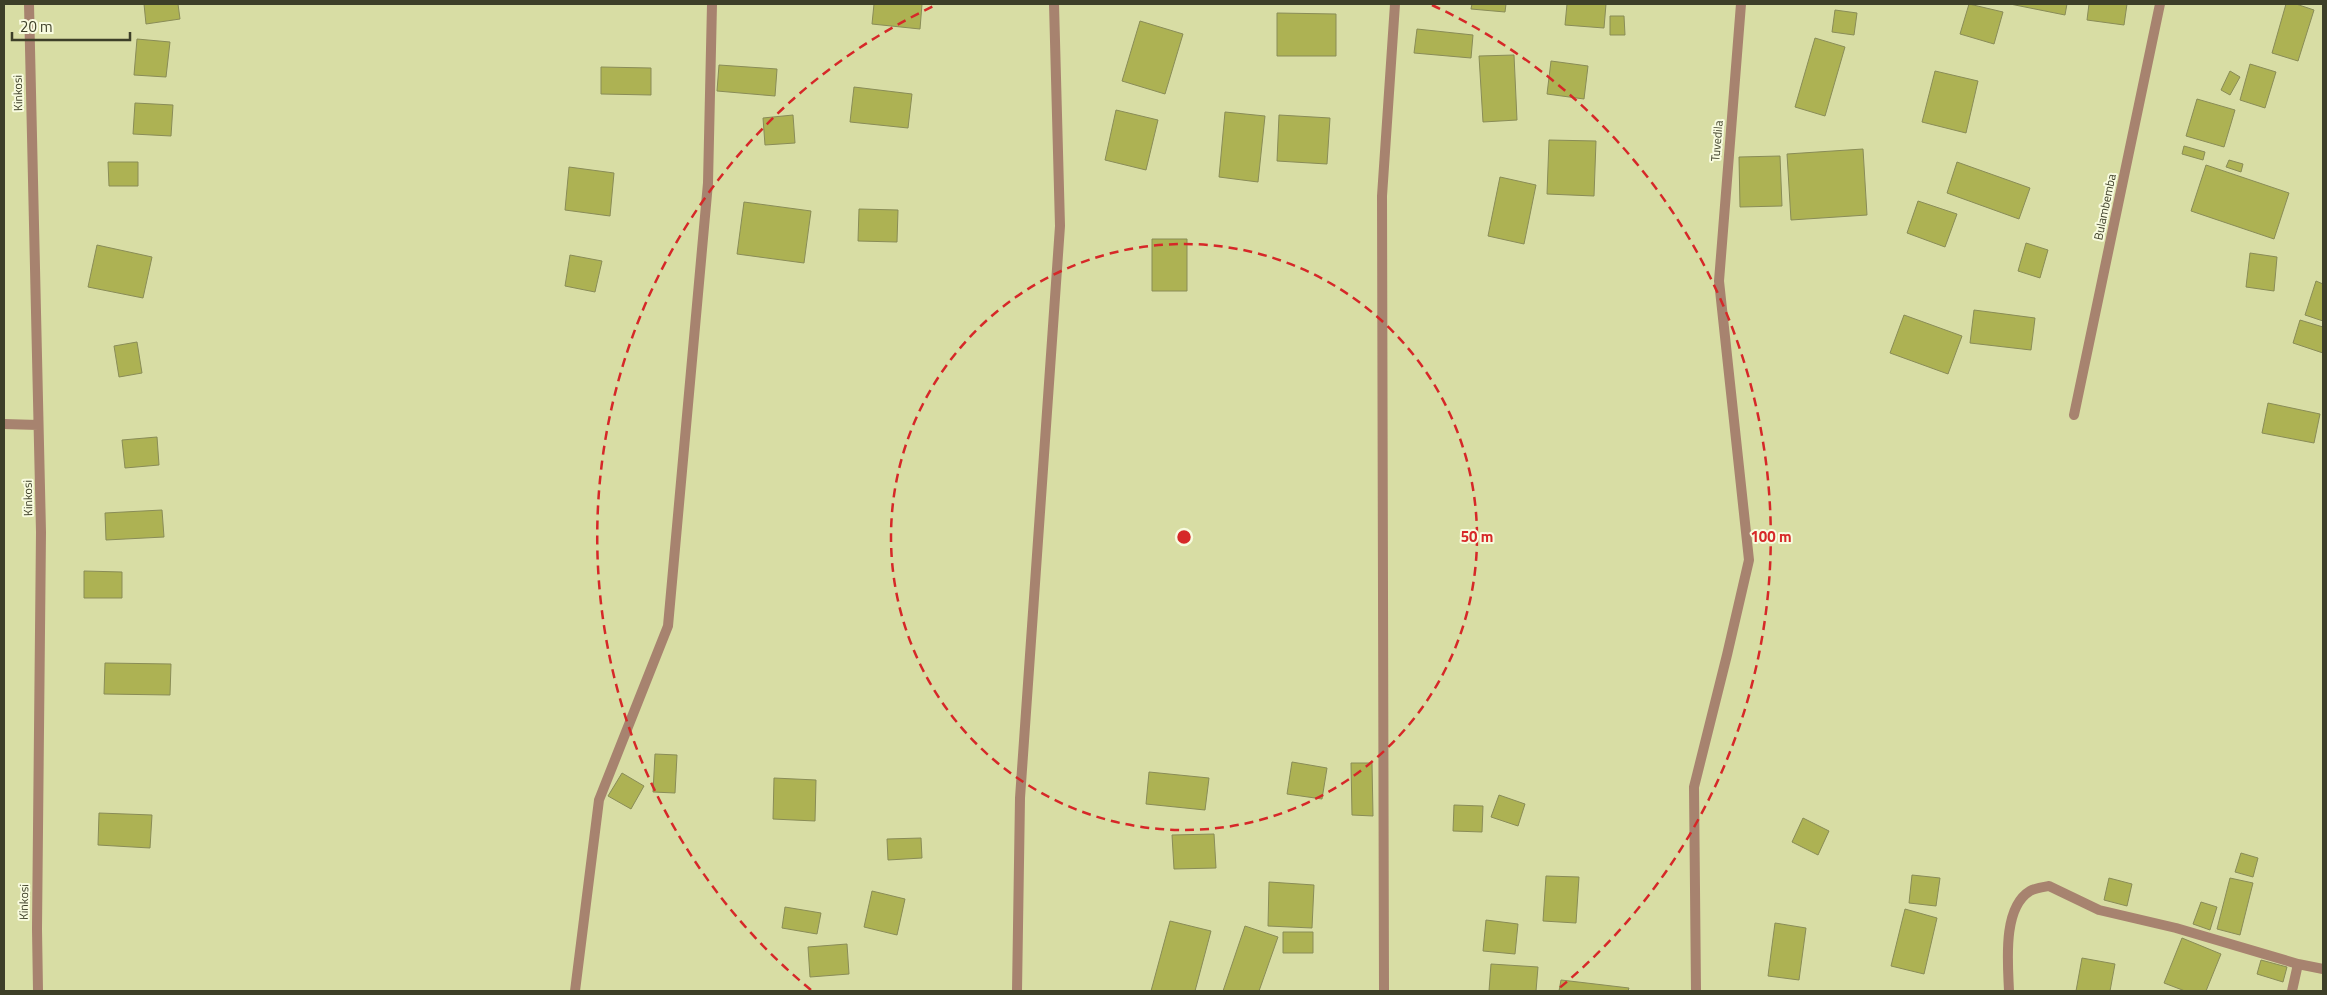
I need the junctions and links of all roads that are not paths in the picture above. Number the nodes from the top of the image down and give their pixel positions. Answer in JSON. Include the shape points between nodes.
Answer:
{"nodes":[{"id":1,"x":29,"y":4,"type":"edge"},
{"id":2,"x":712,"y":4,"type":"edge"},
{"id":3,"x":1054,"y":4,"type":"edge"},
{"id":4,"x":1395,"y":4,"type":"edge"},
{"id":5,"x":1741,"y":4,"type":"edge"},
{"id":6,"x":2160,"y":4,"type":"edge"},
{"id":7,"x":2074,"y":415,"type":"dead end"},
{"id":8,"x":4,"y":424,"type":"edge"},
{"id":9,"x":38,"y":425,"type":"junction"},
{"id":10,"x":2298,"y":964,"type":"junction"},
{"id":11,"x":2323,"y":969,"type":"edge"},
{"id":12,"x":38,"y":991,"type":"edge"},
{"id":13,"x":574,"y":991,"type":"edge"},
{"id":14,"x":1017,"y":991,"type":"edge"},
{"id":15,"x":1384,"y":991,"type":"edge"},
{"id":16,"x":1696,"y":991,"type":"edge"},
{"id":17,"x":2009,"y":991,"type":"edge"},
{"id":18,"x":2292,"y":991,"type":"edge"}],
"edges":[{"from":1,"to":9,"type":"street","name":"Kinkosi"},
{"from":2,"to":13,"type":"street","via":[[708,183],[668,626],[599,800]]},
{"from":3,"to":14,"type":"street","via":[[1060,226],[1020,798]]},
{"from":4,"to":15,"type":"street","via":[[1382,196]]},
{"from":5,"to":16,"type":"street","name":"Tuvedila","via":[[1719,281],[1749,560],[1694,787]]},
{"from":6,"to":7,"type":"street","name":"Bulambemba"},
{"from":8,"to":9,"type":"street"},
{"from":9,"to":12,"type":"street","name":"Kinkosi","via":[[41,532]]},
{"from":10,"to":11,"type":"street"},
{"from":10,"to":17,"type":"street","via":[[2176,928],[2099,910],[2049,886],[2030,891],[2019,902],[2010,924]]},
{"from":10,"to":18,"type":"street"}]}
